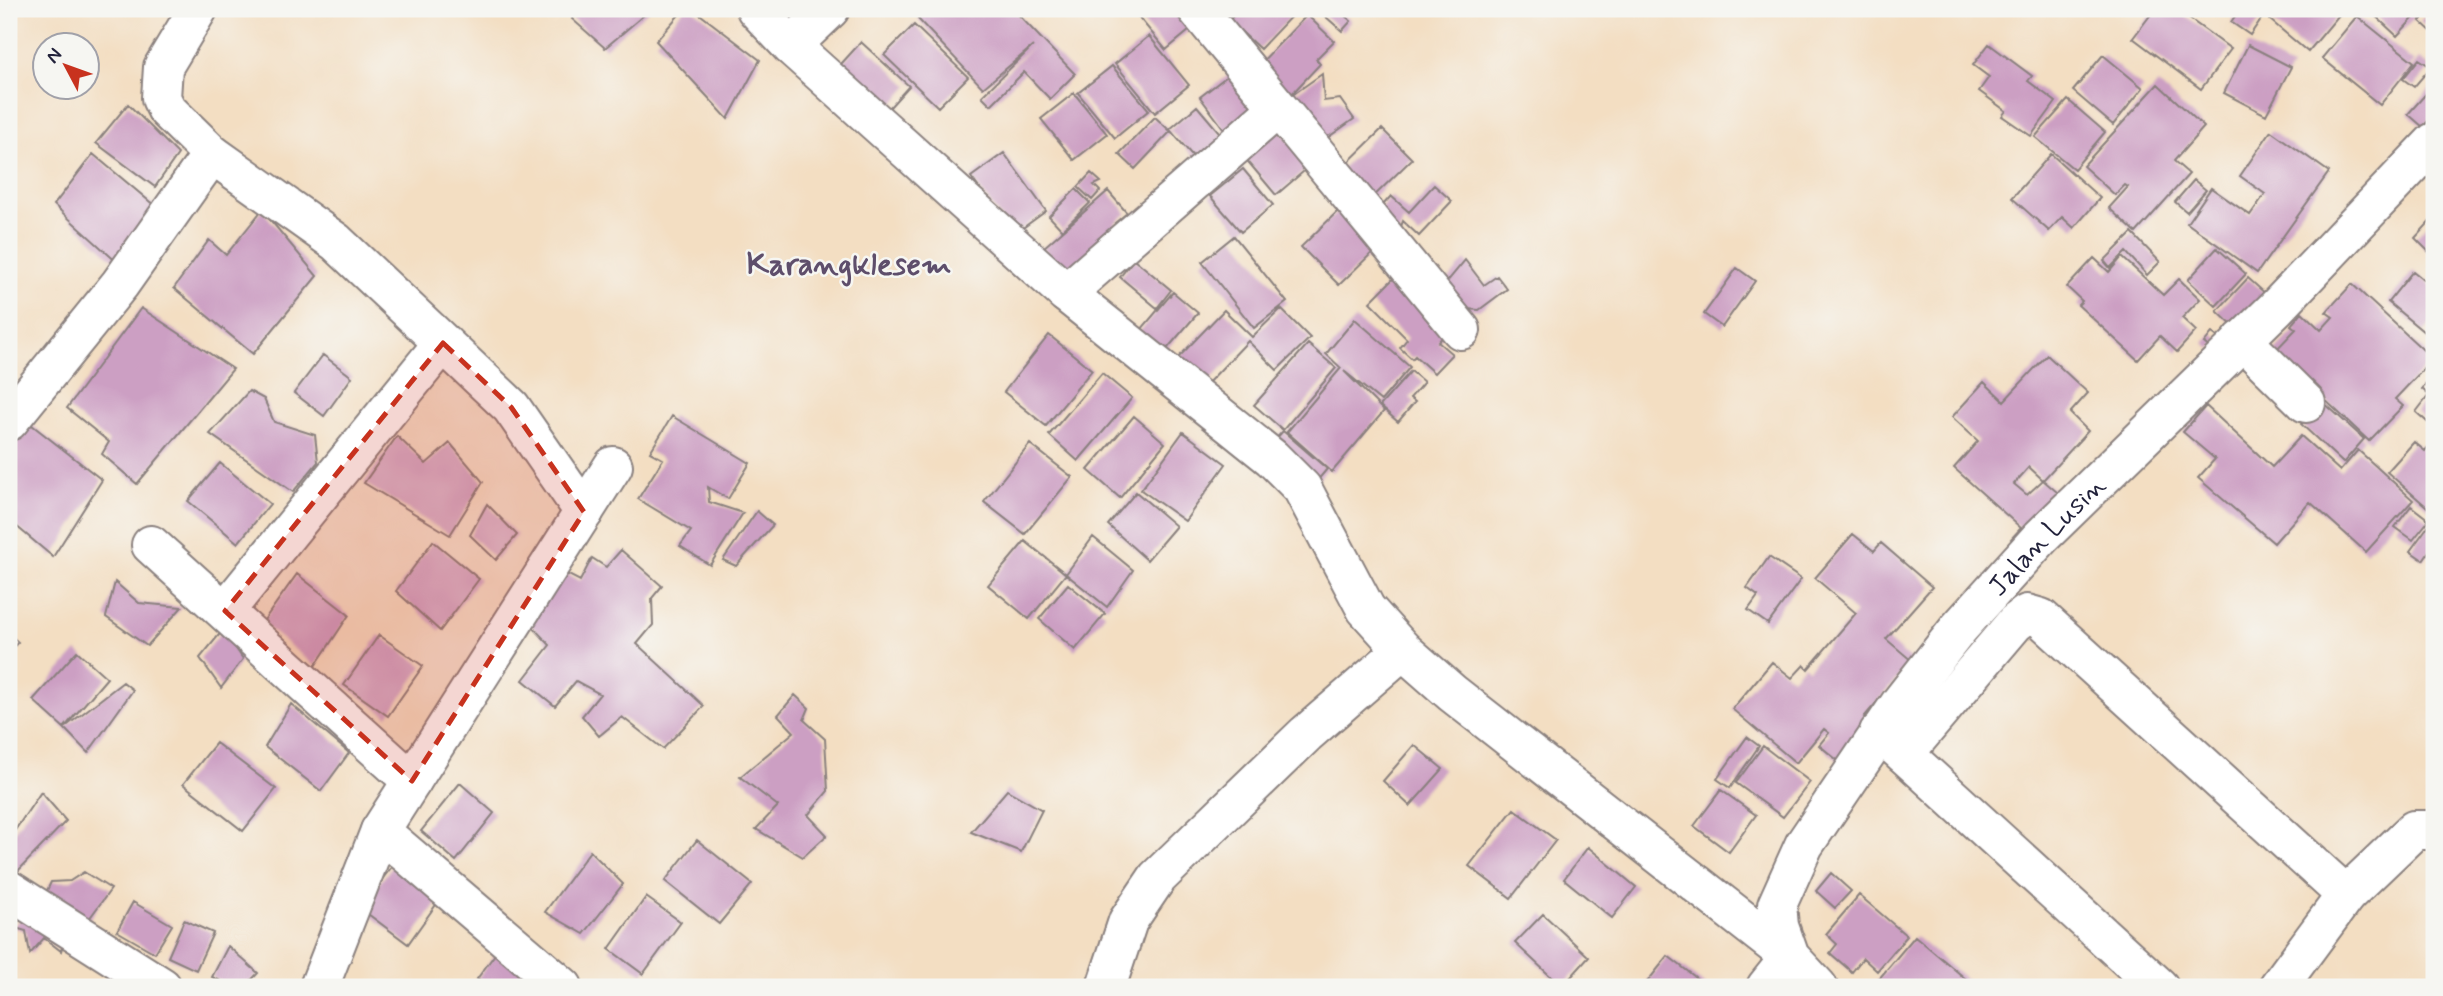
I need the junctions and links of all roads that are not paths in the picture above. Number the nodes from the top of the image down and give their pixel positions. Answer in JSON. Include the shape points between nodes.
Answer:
{"nodes":[{"id":1,"x":198,"y":9,"type":"edge"},
{"id":2,"x":756,"y":9,"type":"edge"},
{"id":3,"x":830,"y":9,"type":"edge"},
{"id":4,"x":1197,"y":9,"type":"edge"},
{"id":5,"x":792,"y":46,"type":"junction"},
{"id":6,"x":1278,"y":109,"type":"junction"},
{"id":7,"x":2434,"y":142,"type":"edge"},
{"id":8,"x":212,"y":154,"type":"junction"},
{"id":9,"x":1066,"y":293,"type":"junction"},
{"id":10,"x":1461,"y":330,"type":"dead end"},
{"id":11,"x":2242,"y":340,"type":"junction"},
{"id":12,"x":443,"y":343,"type":"junction"},
{"id":13,"x":2306,"y":403,"type":"dead end"},
{"id":14,"x":9,"y":421,"type":"edge"},
{"id":15,"x":612,"y":467,"type":"dead end"},
{"id":16,"x":584,"y":512,"type":"junction"},
{"id":17,"x":151,"y":545,"type":"dead end"},
{"id":18,"x":225,"y":611,"type":"junction"},
{"id":19,"x":1403,"y":650,"type":"junction"},
{"id":20,"x":1892,"y":743,"type":"junction"},
{"id":21,"x":412,"y":782,"type":"junction"},
{"id":22,"x":2434,"y":830,"type":"edge"},
{"id":23,"x":380,"y":831,"type":"junction"},
{"id":24,"x":9,"y":890,"type":"edge"},
{"id":25,"x":2346,"y":894,"type":"junction"},
{"id":26,"x":1790,"y":957,"type":"junction"},
{"id":27,"x":162,"y":987,"type":"edge"},
{"id":28,"x":319,"y":987,"type":"edge"},
{"id":29,"x":564,"y":987,"type":"edge"},
{"id":30,"x":1106,"y":987,"type":"edge"},
{"id":31,"x":1766,"y":987,"type":"edge"},
{"id":32,"x":1818,"y":987,"type":"edge"},
{"id":33,"x":2159,"y":987,"type":"edge"},
{"id":34,"x":2278,"y":987,"type":"edge"}],
"edges":[{"from":1,"to":8,"type":"street","via":[[163,67],[161,98],[167,110]]},
{"from":2,"to":5,"type":"street"},
{"from":3,"to":5,"type":"street"},
{"from":4,"to":6,"type":"street"},
{"from":5,"to":9,"type":"street"},
{"from":6,"to":9,"type":"street"},
{"from":6,"to":10,"type":"street"},
{"from":7,"to":11,"type":"street","name":"Jalan Lusin"},
{"from":8,"to":12,"type":"street","via":[[336,242]]},
{"from":8,"to":14,"type":"street","via":[[120,284]]},
{"from":9,"to":19,"type":"street","via":[[1272,458],[1301,488],[1366,609]]},
{"from":11,"to":13,"type":"street"},
{"from":11,"to":20,"type":"street","name":"Jalan Lusin","via":[[2041,537],[1959,628]]},
{"from":12,"to":16,"type":"street","via":[[511,407]]},
{"from":12,"to":18,"type":"street"},
{"from":15,"to":16,"type":"street"},
{"from":16,"to":21,"type":"street"},
{"from":17,"to":18,"type":"street"},
{"from":18,"to":21,"type":"street"},
{"from":19,"to":26,"type":"street"},
{"from":19,"to":30,"type":"street","via":[[1306,734],[1157,878],[1129,921]]},
{"from":20,"to":25,"type":"street","via":[[2015,623],[2027,614],[2041,618]]},
{"from":20,"to":26,"type":"street","name":"Jalan Lusin","via":[[1804,845],[1777,905]]},
{"from":20,"to":33,"type":"street"},
{"from":21,"to":23,"type":"street"},
{"from":22,"to":25,"type":"street","via":[[2414,830]]},
{"from":23,"to":28,"type":"street"},
{"from":23,"to":29,"type":"street"},
{"from":24,"to":27,"type":"street"},
{"from":25,"to":34,"type":"street"},
{"from":26,"to":31,"type":"street"},
{"from":26,"to":32,"type":"street","name":"Jalan Lusin"}]}
